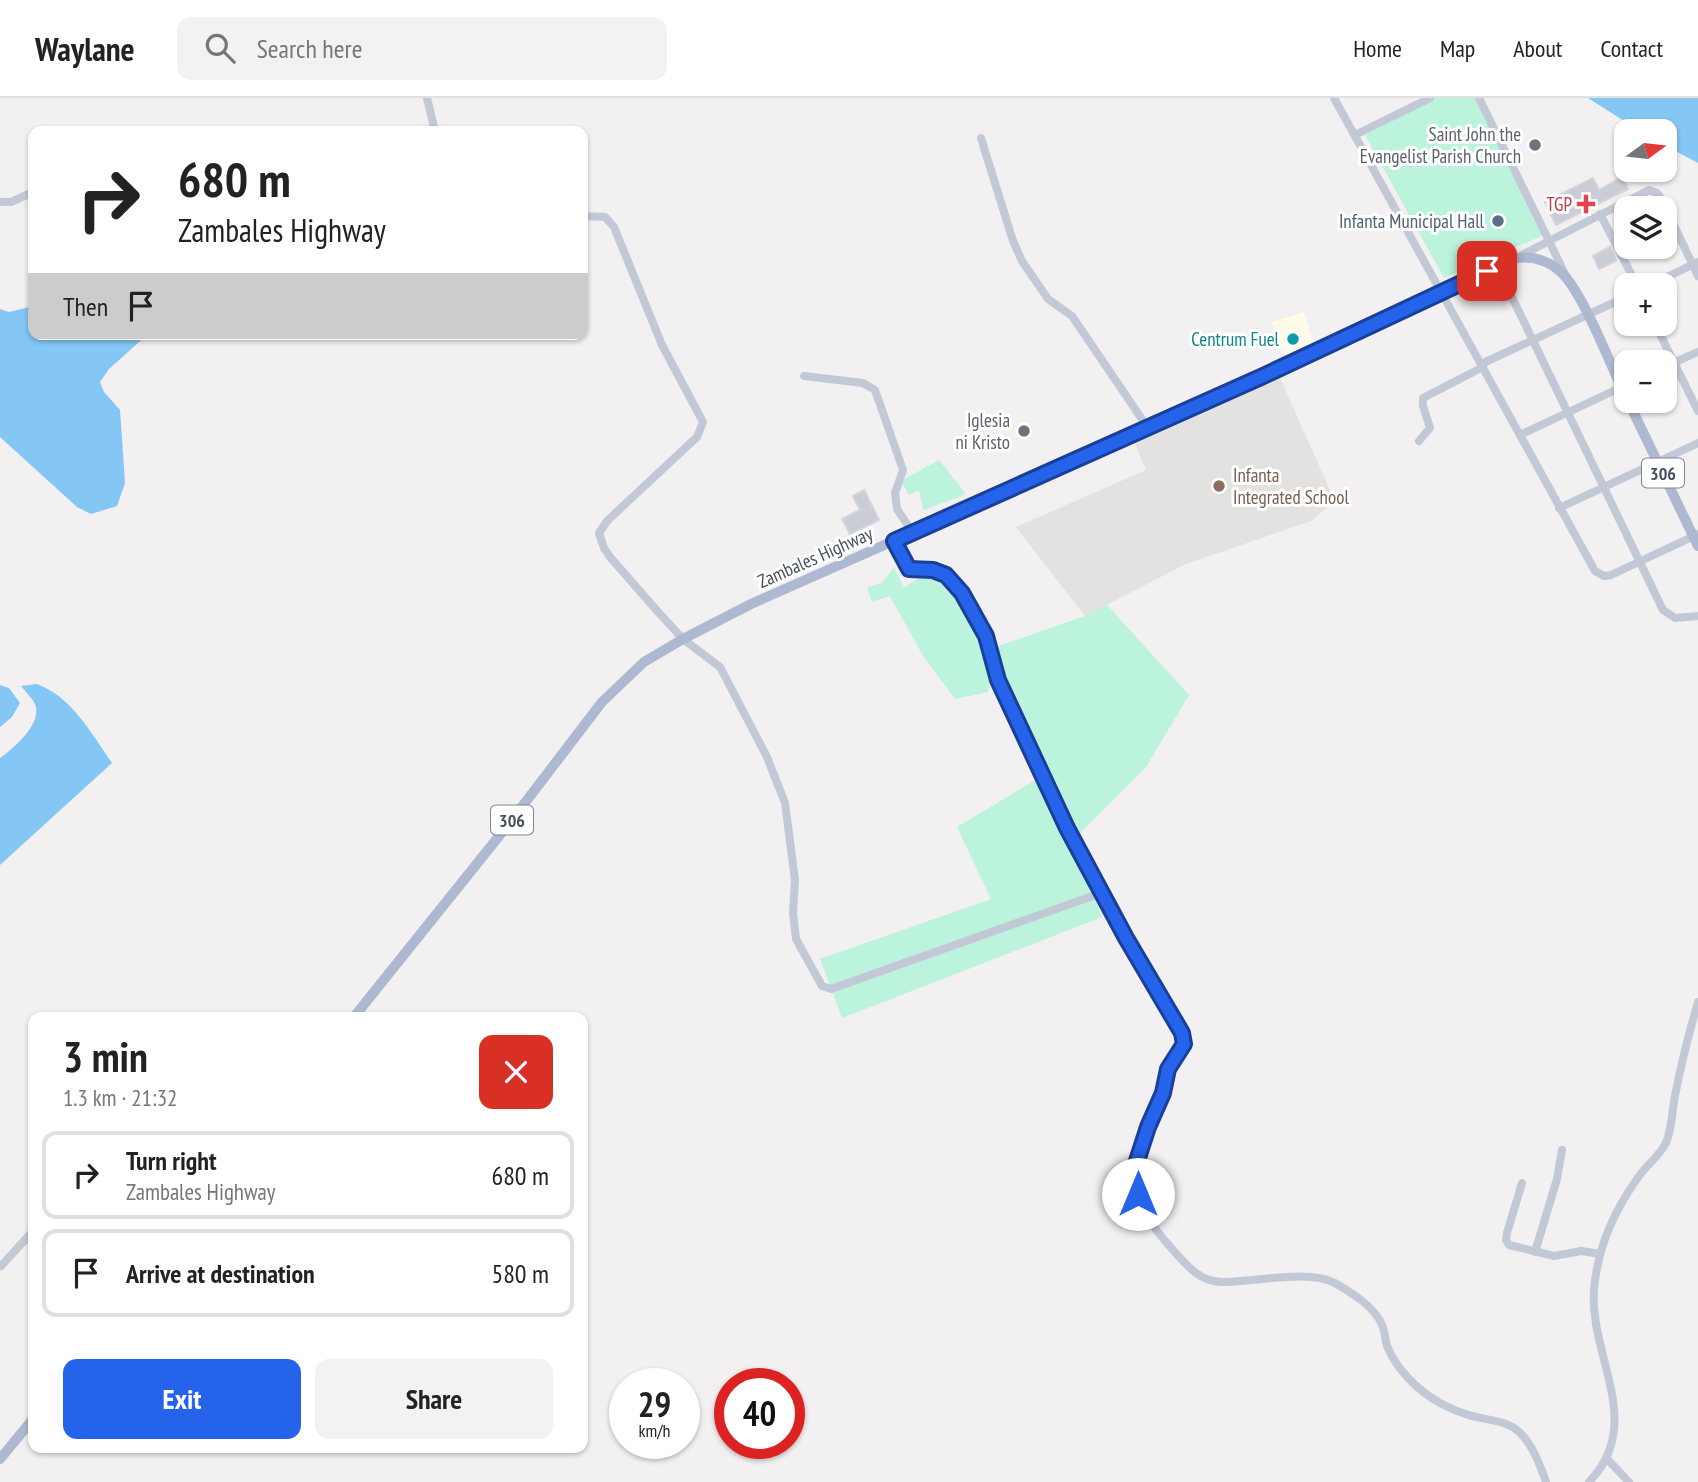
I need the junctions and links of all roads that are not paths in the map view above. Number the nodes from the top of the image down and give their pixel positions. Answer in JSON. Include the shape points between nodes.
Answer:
{"nodes":[{"id":1,"x":427,"y":98,"type":"edge"},
{"id":2,"x":1334,"y":98,"type":"edge"},
{"id":3,"x":1430,"y":98,"type":"edge"},
{"id":4,"x":1479,"y":98,"type":"edge"},
{"id":5,"x":1416,"y":101,"type":"edge"},
{"id":6,"x":434,"y":126,"type":"edge"},
{"id":7,"x":1355,"y":135,"type":"junction"},
{"id":8,"x":981,"y":138,"type":"dead end"},
{"id":9,"x":28,"y":194,"type":"edge"},
{"id":10,"x":0,"y":202,"type":"edge"},
{"id":11,"x":1600,"y":215,"type":"junction"},
{"id":12,"x":588,"y":216,"type":"edge"},
{"id":13,"x":1549,"y":241,"type":"junction"},
{"id":14,"x":1516,"y":258,"type":"junction"},
{"id":15,"x":1695,"y":263,"type":"edge"},
{"id":16,"x":1497,"y":266,"type":"junction"},
{"id":17,"x":1631,"y":273,"type":"edge"},
{"id":18,"x":1675,"y":273,"type":"edge"},
{"id":19,"x":1698,"y":276,"type":"edge"},
{"id":20,"x":1568,"y":280,"type":"junction"},
{"id":21,"x":1443,"y":292,"type":"junction"},
{"id":22,"x":1614,"y":303,"type":"edge"},
{"id":23,"x":1587,"y":316,"type":"junction"},
{"id":24,"x":1531,"y":340,"type":"junction"},
{"id":25,"x":1698,"y":352,"type":"edge"},
{"id":26,"x":1677,"y":362,"type":"edge"},
{"id":27,"x":1482,"y":365,"type":"junction"},
{"id":28,"x":1677,"y":369,"type":"edge"},
{"id":29,"x":1614,"y":370,"type":"edge"},
{"id":30,"x":804,"y":376,"type":"dead end"},
{"id":31,"x":1614,"y":396,"type":"edge"},
{"id":32,"x":1698,"y":411,"type":"edge"},
{"id":33,"x":1567,"y":413,"type":"junction"},
{"id":34,"x":1635,"y":413,"type":"edge"},
{"id":35,"x":1147,"y":428,"type":"junction"},
{"id":36,"x":1520,"y":435,"type":"junction"},
{"id":37,"x":1419,"y":441,"type":"dead end"},
{"id":38,"x":1698,"y":443,"type":"edge"},
{"id":39,"x":1658,"y":461,"type":"junction"},
{"id":40,"x":1604,"y":486,"type":"junction"},
{"id":41,"x":1559,"y":508,"type":"junction"},
{"id":42,"x":913,"y":533,"type":"junction"},
{"id":43,"x":1696,"y":539,"type":"edge"},
{"id":44,"x":894,"y":541,"type":"junction"},
{"id":45,"x":1640,"y":561,"type":"junction"},
{"id":46,"x":1698,"y":616,"type":"edge"},
{"id":47,"x":683,"y":639,"type":"junction"},
{"id":48,"x":1101,"y":893,"type":"junction"},
{"id":49,"x":1698,"y":1002,"type":"edge"},
{"id":50,"x":358,"y":1012,"type":"edge"},
{"id":51,"x":1562,"y":1150,"type":"dead end"},
{"id":52,"x":1522,"y":1183,"type":"dead end"},
{"id":53,"x":28,"y":1236,"type":"edge"},
{"id":54,"x":1535,"y":1252,"type":"junction"},
{"id":55,"x":1600,"y":1254,"type":"junction"},
{"id":56,"x":1,"y":1266,"type":"edge"},
{"id":57,"x":28,"y":1425,"type":"edge"},
{"id":58,"x":0,"y":1460,"type":"edge"},
{"id":59,"x":1608,"y":1460,"type":"junction"},
{"id":60,"x":1546,"y":1482,"type":"edge"},
{"id":61,"x":1589,"y":1482,"type":"edge"},
{"id":62,"x":1629,"y":1482,"type":"edge"}],
"edges":[{"from":1,"to":6,"type":"street"},
{"from":2,"to":7,"type":"street"},
{"from":3,"to":5,"type":"street"},
{"from":4,"to":13,"type":"street"},
{"from":5,"to":7,"type":"street"},
{"from":7,"to":21,"type":"street"},
{"from":8,"to":35,"type":"street","via":[[1022,261],[1048,299],[1072,316]]},
{"from":9,"to":10,"type":"street"},
{"from":11,"to":13,"type":"street"},
{"from":11,"to":15,"type":"street","via":[[1653,190]]},
{"from":11,"to":17,"type":"street"},
{"from":12,"to":47,"type":"street","via":[[604,217],[614,227],[662,345],[703,422],[697,438],[599,533],[610,557]]},
{"from":13,"to":14,"type":"street"},
{"from":13,"to":20,"type":"street"},
{"from":14,"to":16,"type":"main road","name":"Zambales Highway","number":"306"},
{"from":14,"to":20,"type":"main road","number":"306","via":[[1544,261]]},
{"from":15,"to":18,"type":"street"},
{"from":15,"to":19,"type":"street"},
{"from":16,"to":21,"type":"main road","name":"Zambales Highway","number":"306"},
{"from":16,"to":24,"type":"street"},
{"from":20,"to":23,"type":"main road","number":"306"},
{"from":21,"to":27,"type":"street"},
{"from":21,"to":35,"type":"main road","name":"Zambales Highway","number":"306"},
{"from":22,"to":23,"type":"street"},
{"from":23,"to":24,"type":"street"},
{"from":23,"to":29,"type":"main road","number":"306"},
{"from":24,"to":27,"type":"street"},
{"from":24,"to":33,"type":"street"},
{"from":25,"to":26,"type":"street"},
{"from":27,"to":36,"type":"street"},
{"from":27,"to":37,"type":"street","via":[[1423,398],[1430,428]]},
{"from":28,"to":32,"type":"street"},
{"from":30,"to":42,"type":"street","via":[[863,383],[875,390],[903,470],[895,493],[897,509]]},
{"from":31,"to":33,"type":"street"},
{"from":33,"to":36,"type":"street"},
{"from":33,"to":40,"type":"street"},
{"from":34,"to":39,"type":"main road","number":"306"},
{"from":35,"to":42,"type":"main road","name":"Zambales Highway","number":"306"},
{"from":36,"to":41,"type":"street"},
{"from":38,"to":39,"type":"street"},
{"from":39,"to":40,"type":"street"},
{"from":39,"to":43,"type":"main road","number":"306"},
{"from":40,"to":41,"type":"street"},
{"from":40,"to":45,"type":"street"},
{"from":41,"to":45,"type":"street","via":[[1599,574],[1611,575]]},
{"from":42,"to":44,"type":"main road","name":"Zambales Highway","number":"306"},
{"from":43,"to":45,"type":"street"},
{"from":44,"to":47,"type":"main road","name":"Zambales Highway","number":"306"},
{"from":44,"to":48,"type":"street","via":[[909,569],[946,575],[962,593],[986,636],[1001,688]]},
{"from":45,"to":46,"type":"street","via":[[1667,614]]},
{"from":47,"to":48,"type":"street","via":[[713,659],[727,677],[780,786],[793,854],[796,939],[826,988]]},
{"from":47,"to":50,"type":"main road","name":"Zambales Highway","number":"306","via":[[644,662],[602,702]]},
{"from":48,"to":60,"type":"street","via":[[1184,1038],[1168,1069],[1136,1164],[1138,1194],[1160,1235],[1191,1270],[1212,1281],[1311,1277],[1332,1281],[1371,1309],[1382,1324],[1397,1366],[1418,1387],[1440,1403],[1505,1421],[1525,1436]]},
{"from":49,"to":55,"type":"street","via":[[1667,1141],[1620,1205]]},
{"from":51,"to":54,"type":"street"},
{"from":52,"to":54,"type":"street","via":[[1506,1240]]},
{"from":53,"to":56,"type":"street"},
{"from":54,"to":55,"type":"street"},
{"from":55,"to":59,"type":"street","via":[[1595,1315],[1614,1412]]},
{"from":57,"to":58,"type":"main road"},
{"from":59,"to":61,"type":"street"},
{"from":59,"to":62,"type":"street"}]}
